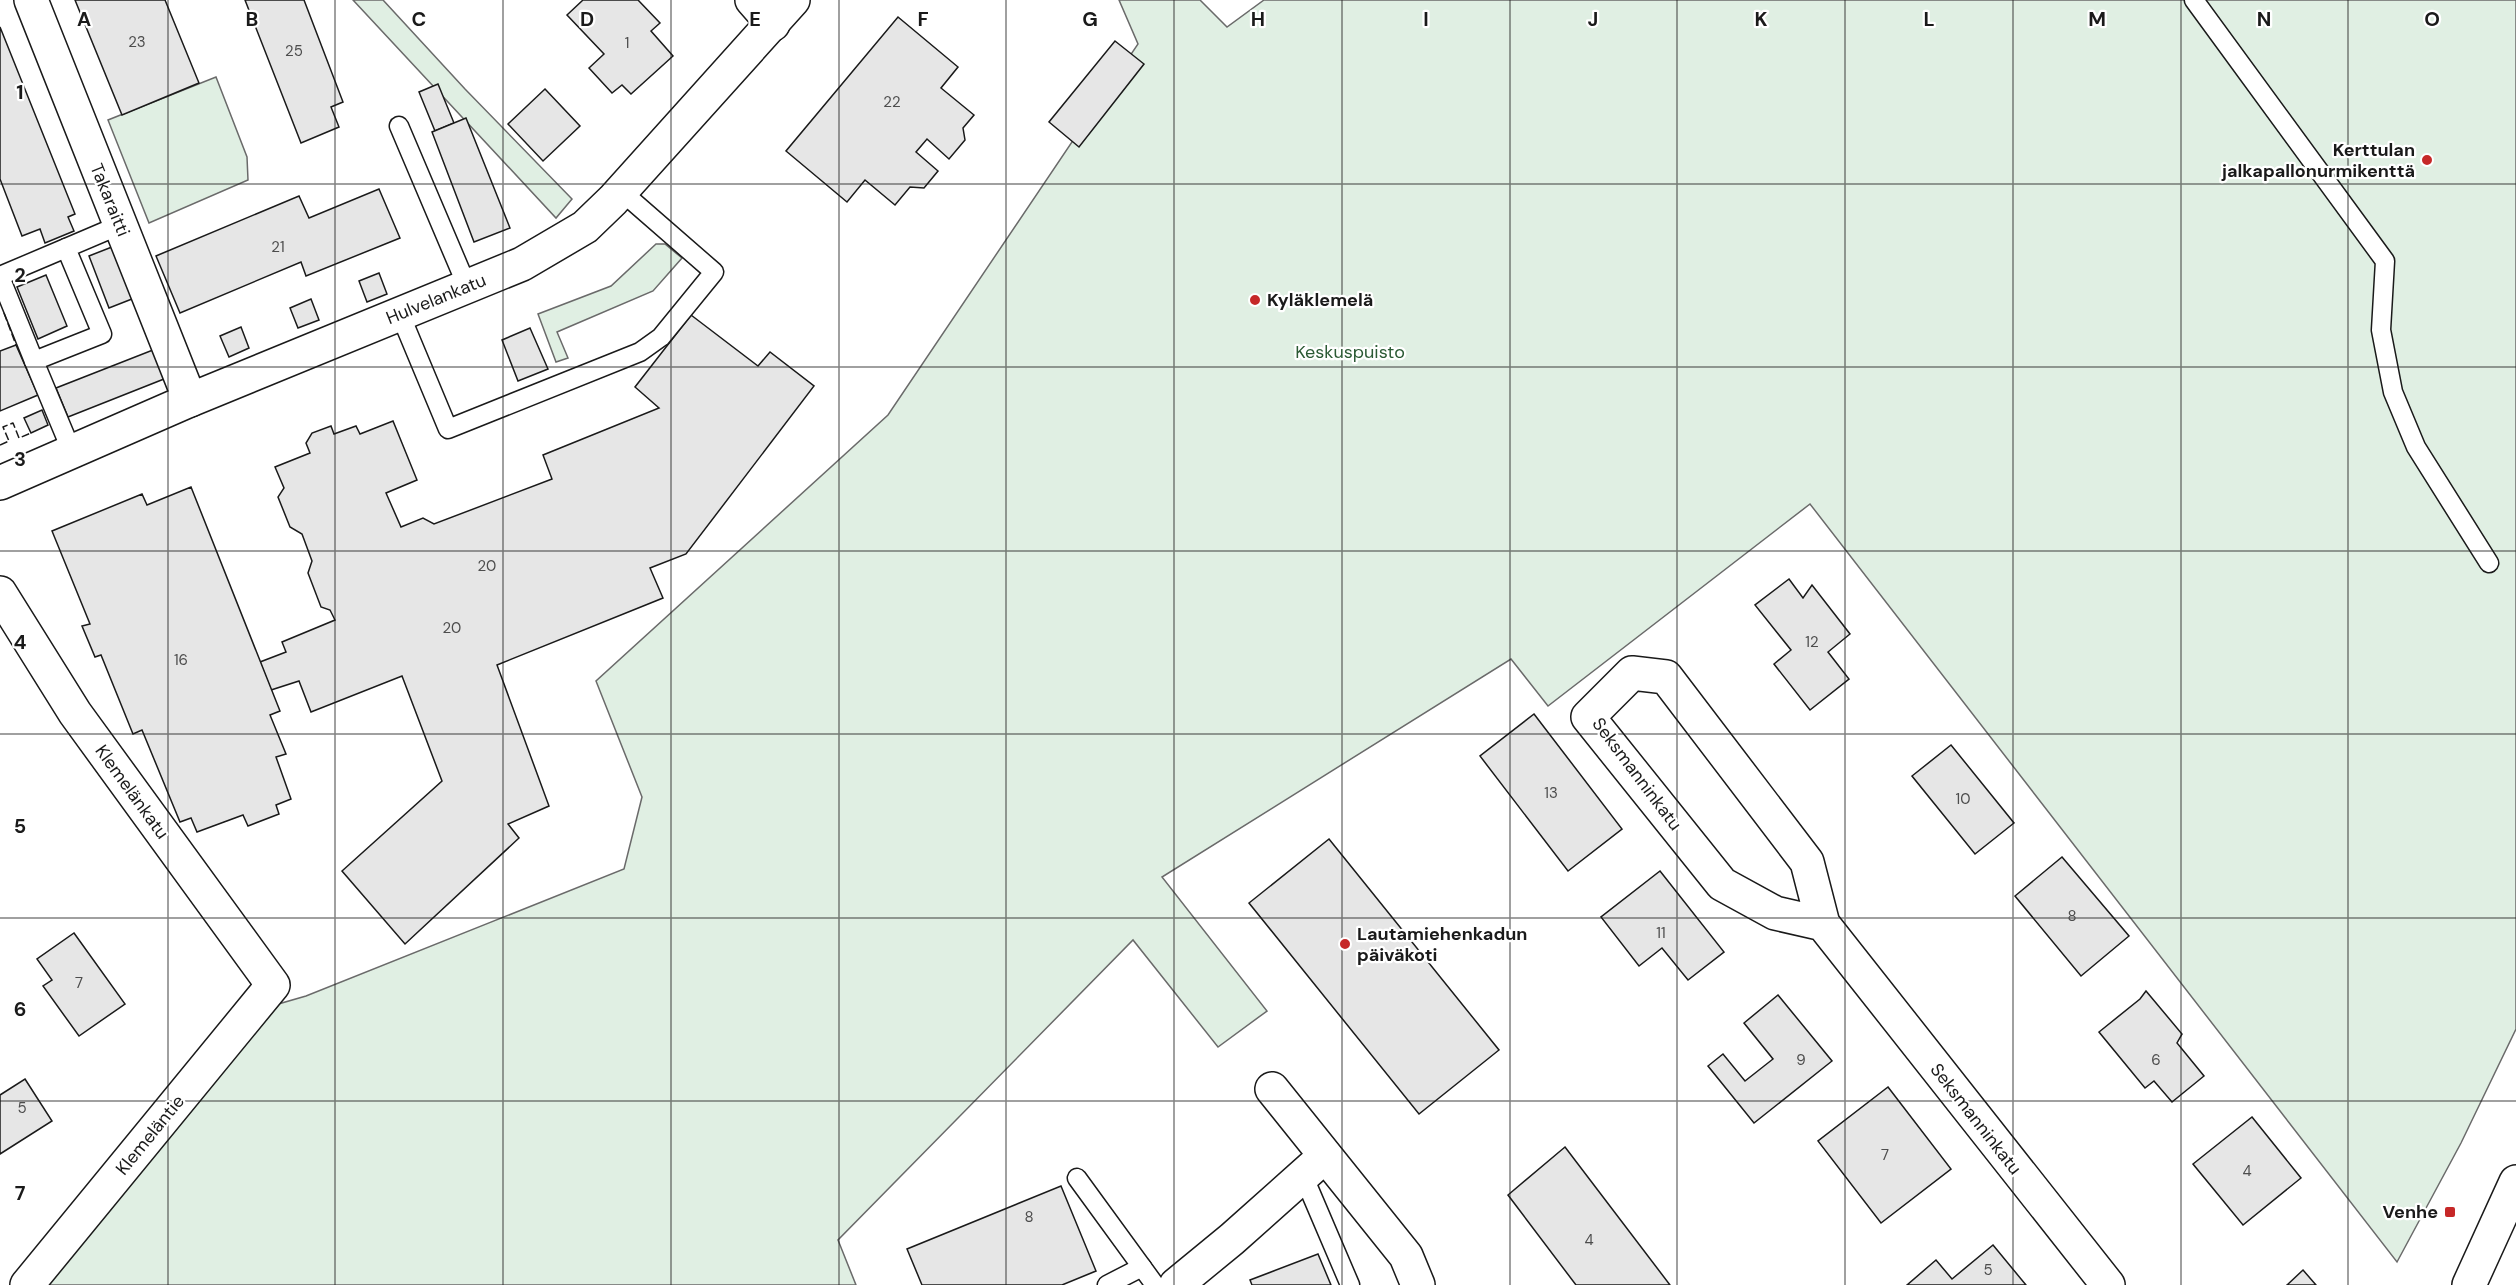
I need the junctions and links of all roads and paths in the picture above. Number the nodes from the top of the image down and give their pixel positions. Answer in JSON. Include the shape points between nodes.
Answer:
{"nodes":[{"id":1,"x":31,"y":0,"type":"edge"},
{"id":2,"x":752,"y":0,"type":"edge"},
{"id":3,"x":2194,"y":0,"type":"edge"},
{"id":4,"x":783,"y":12,"type":"edge"},
{"id":5,"x":399,"y":126,"type":"dead end"},
{"id":6,"x":621,"y":191,"type":"junction"},
{"id":7,"x":120,"y":225,"type":"junction"},
{"id":8,"x":66,"y":248,"type":"junction"},
{"id":9,"x":0,"y":277,"type":"edge"},
{"id":10,"x":467,"y":286,"type":"junction"},
{"id":11,"x":400,"y":314,"type":"junction"},
{"id":12,"x":34,"y":361,"type":"junction"},
{"id":13,"x":190,"y":400,"type":"junction"},
{"id":14,"x":72,"y":452,"type":"junction"},
{"id":15,"x":0,"y":483,"type":"edge"},
{"id":16,"x":2489,"y":563,"type":"dead end"},
{"id":17,"x":0,"y":593,"type":"edge"},
{"id":18,"x":1822,"y":924,"type":"junction"},
{"id":19,"x":273,"y":985,"type":"joint"},
{"id":20,"x":1272,"y":1089,"type":"dead end"},
{"id":21,"x":1314,"y":1165,"type":"junction"},
{"id":22,"x":1077,"y":1178,"type":"dead end"},
{"id":23,"x":2516,"y":1182,"type":"edge"},
{"id":24,"x":1142,"y":1267,"type":"junction"},
{"id":25,"x":27,"y":1285,"type":"edge"},
{"id":26,"x":1107,"y":1285,"type":"edge"},
{"id":27,"x":1155,"y":1285,"type":"edge"},
{"id":28,"x":1176,"y":1285,"type":"edge"},
{"id":29,"x":1350,"y":1285,"type":"edge"},
{"id":30,"x":1418,"y":1285,"type":"edge"},
{"id":31,"x":2108,"y":1285,"type":"edge"},
{"id":32,"x":2469,"y":1285,"type":"edge"}],
"edges":[{"from":1,"to":7,"type":"street","name":"Takaraitti"},
{"from":2,"to":4,"type":"street"},
{"from":3,"to":16,"type":"lane","via":[[2385,261],[2381,330],[2393,392],[2416,447]]},
{"from":4,"to":6,"type":"street","name":"Hulvelankatu"},
{"from":5,"to":10,"type":"lane"},
{"from":6,"to":10,"type":"street","name":"Hulvelankatu","via":[[585,227],[556,246]]},
{"from":6,"to":11,"type":"lane","via":[[714,272],[661,337],[640,352],[448,429]]},
{"from":7,"to":8,"type":"lane"},
{"from":7,"to":13,"type":"street","name":"Takaraitti"},
{"from":8,"to":9,"type":"lane"},
{"from":8,"to":12,"type":"lane","via":[[102,334]]},
{"from":9,"to":12,"type":"lane"},
{"from":10,"to":11,"type":"street","name":"Hulvelankatu"},
{"from":11,"to":13,"type":"street","name":"Hulvelankatu"},
{"from":12,"to":14,"type":"lane"},
{"from":13,"to":14,"type":"street","name":"Hulvelankatu"},
{"from":14,"to":15,"type":"street","name":"Hulvelankatu"},
{"from":17,"to":19,"type":"street","name":"Klemelänkatu","via":[[75,713]]},
{"from":18,"to":18,"type":"street","name":"Seksmanninkatu","via":[[1775,913],[1722,884],[1588,717],[1632,673],[1666,677],[1807,862]]},
{"from":18,"to":31,"type":"street","name":"Seksmanninkatu"},
{"from":19,"to":25,"type":"street","name":"Klemeläntie"},
{"from":20,"to":21,"type":"street"},
{"from":21,"to":28,"type":"street"},
{"from":21,"to":29,"type":"lane"},
{"from":21,"to":30,"type":"street","via":[[1406,1256]]},
{"from":22,"to":24,"type":"lane"},
{"from":23,"to":32,"type":"street"},
{"from":24,"to":26,"type":"lane"},
{"from":24,"to":27,"type":"lane"}]}
